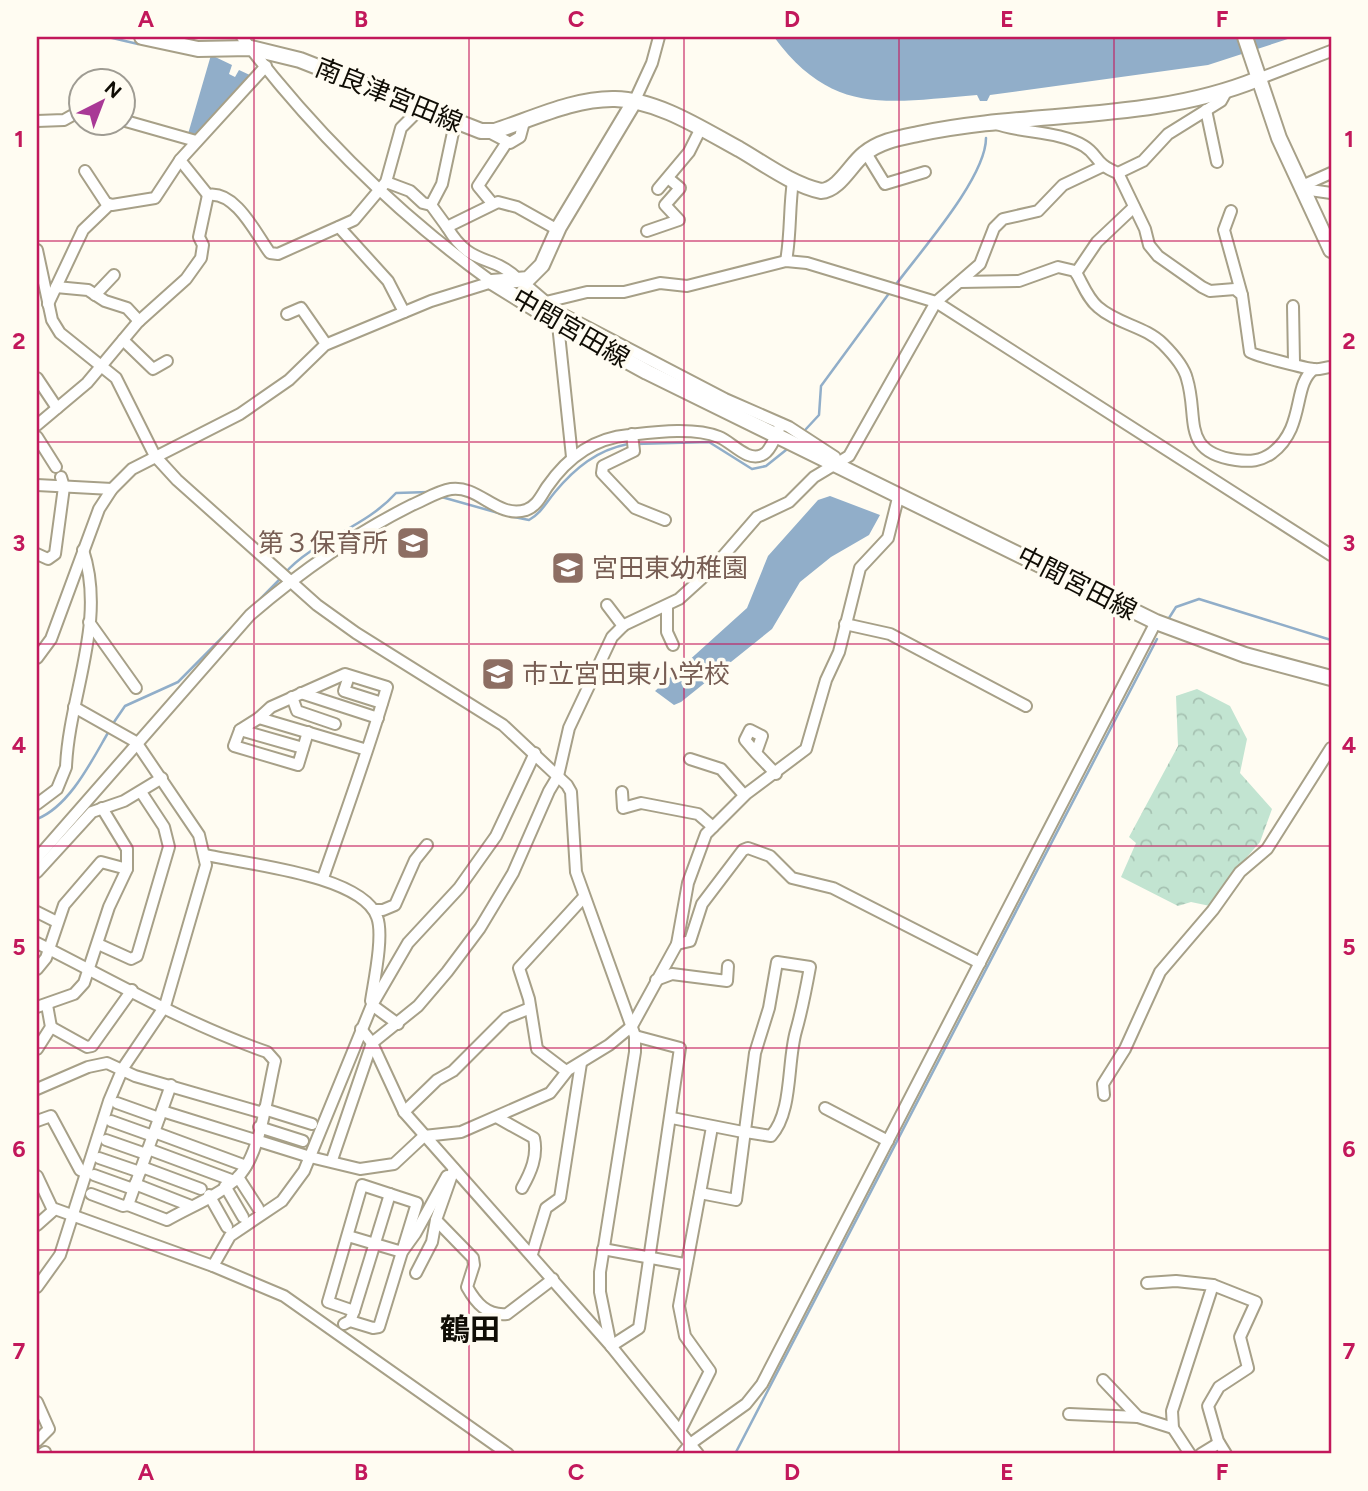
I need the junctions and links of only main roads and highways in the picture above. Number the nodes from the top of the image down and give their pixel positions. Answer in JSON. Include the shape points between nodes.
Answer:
{"nodes":[{"id":1,"x":142,"y":37,"type":"edge"},
{"id":2,"x":1245,"y":37,"type":"edge"},
{"id":3,"x":247,"y":42,"type":"edge"},
{"id":4,"x":1257,"y":75,"type":"junction"},
{"id":5,"x":634,"y":102,"type":"junction"},
{"id":6,"x":1330,"y":245,"type":"edge"},
{"id":7,"x":1331,"y":678,"type":"edge"}],
"edges":[{"from":1,"to":3,"type":"main road","name":"南良津宮田線","via":[[198,49]]},
{"from":2,"to":4,"type":"main road"},
{"from":3,"to":5,"type":"main road","name":"南良津宮田線","via":[[455,123],[487,131],[592,101]]},
{"from":4,"to":5,"type":"main road","via":[[1226,92],[1167,105],[991,122],[892,139],[866,153],[826,190],[793,181],[656,107]]},
{"from":4,"to":6,"type":"main road","via":[[1279,138]]},
{"from":5,"to":7,"type":"main road","name":"中間宮田線","via":[[542,265],[523,282],[492,282],[647,372],[778,429],[899,495],[1156,622],[1245,655]]}]}
